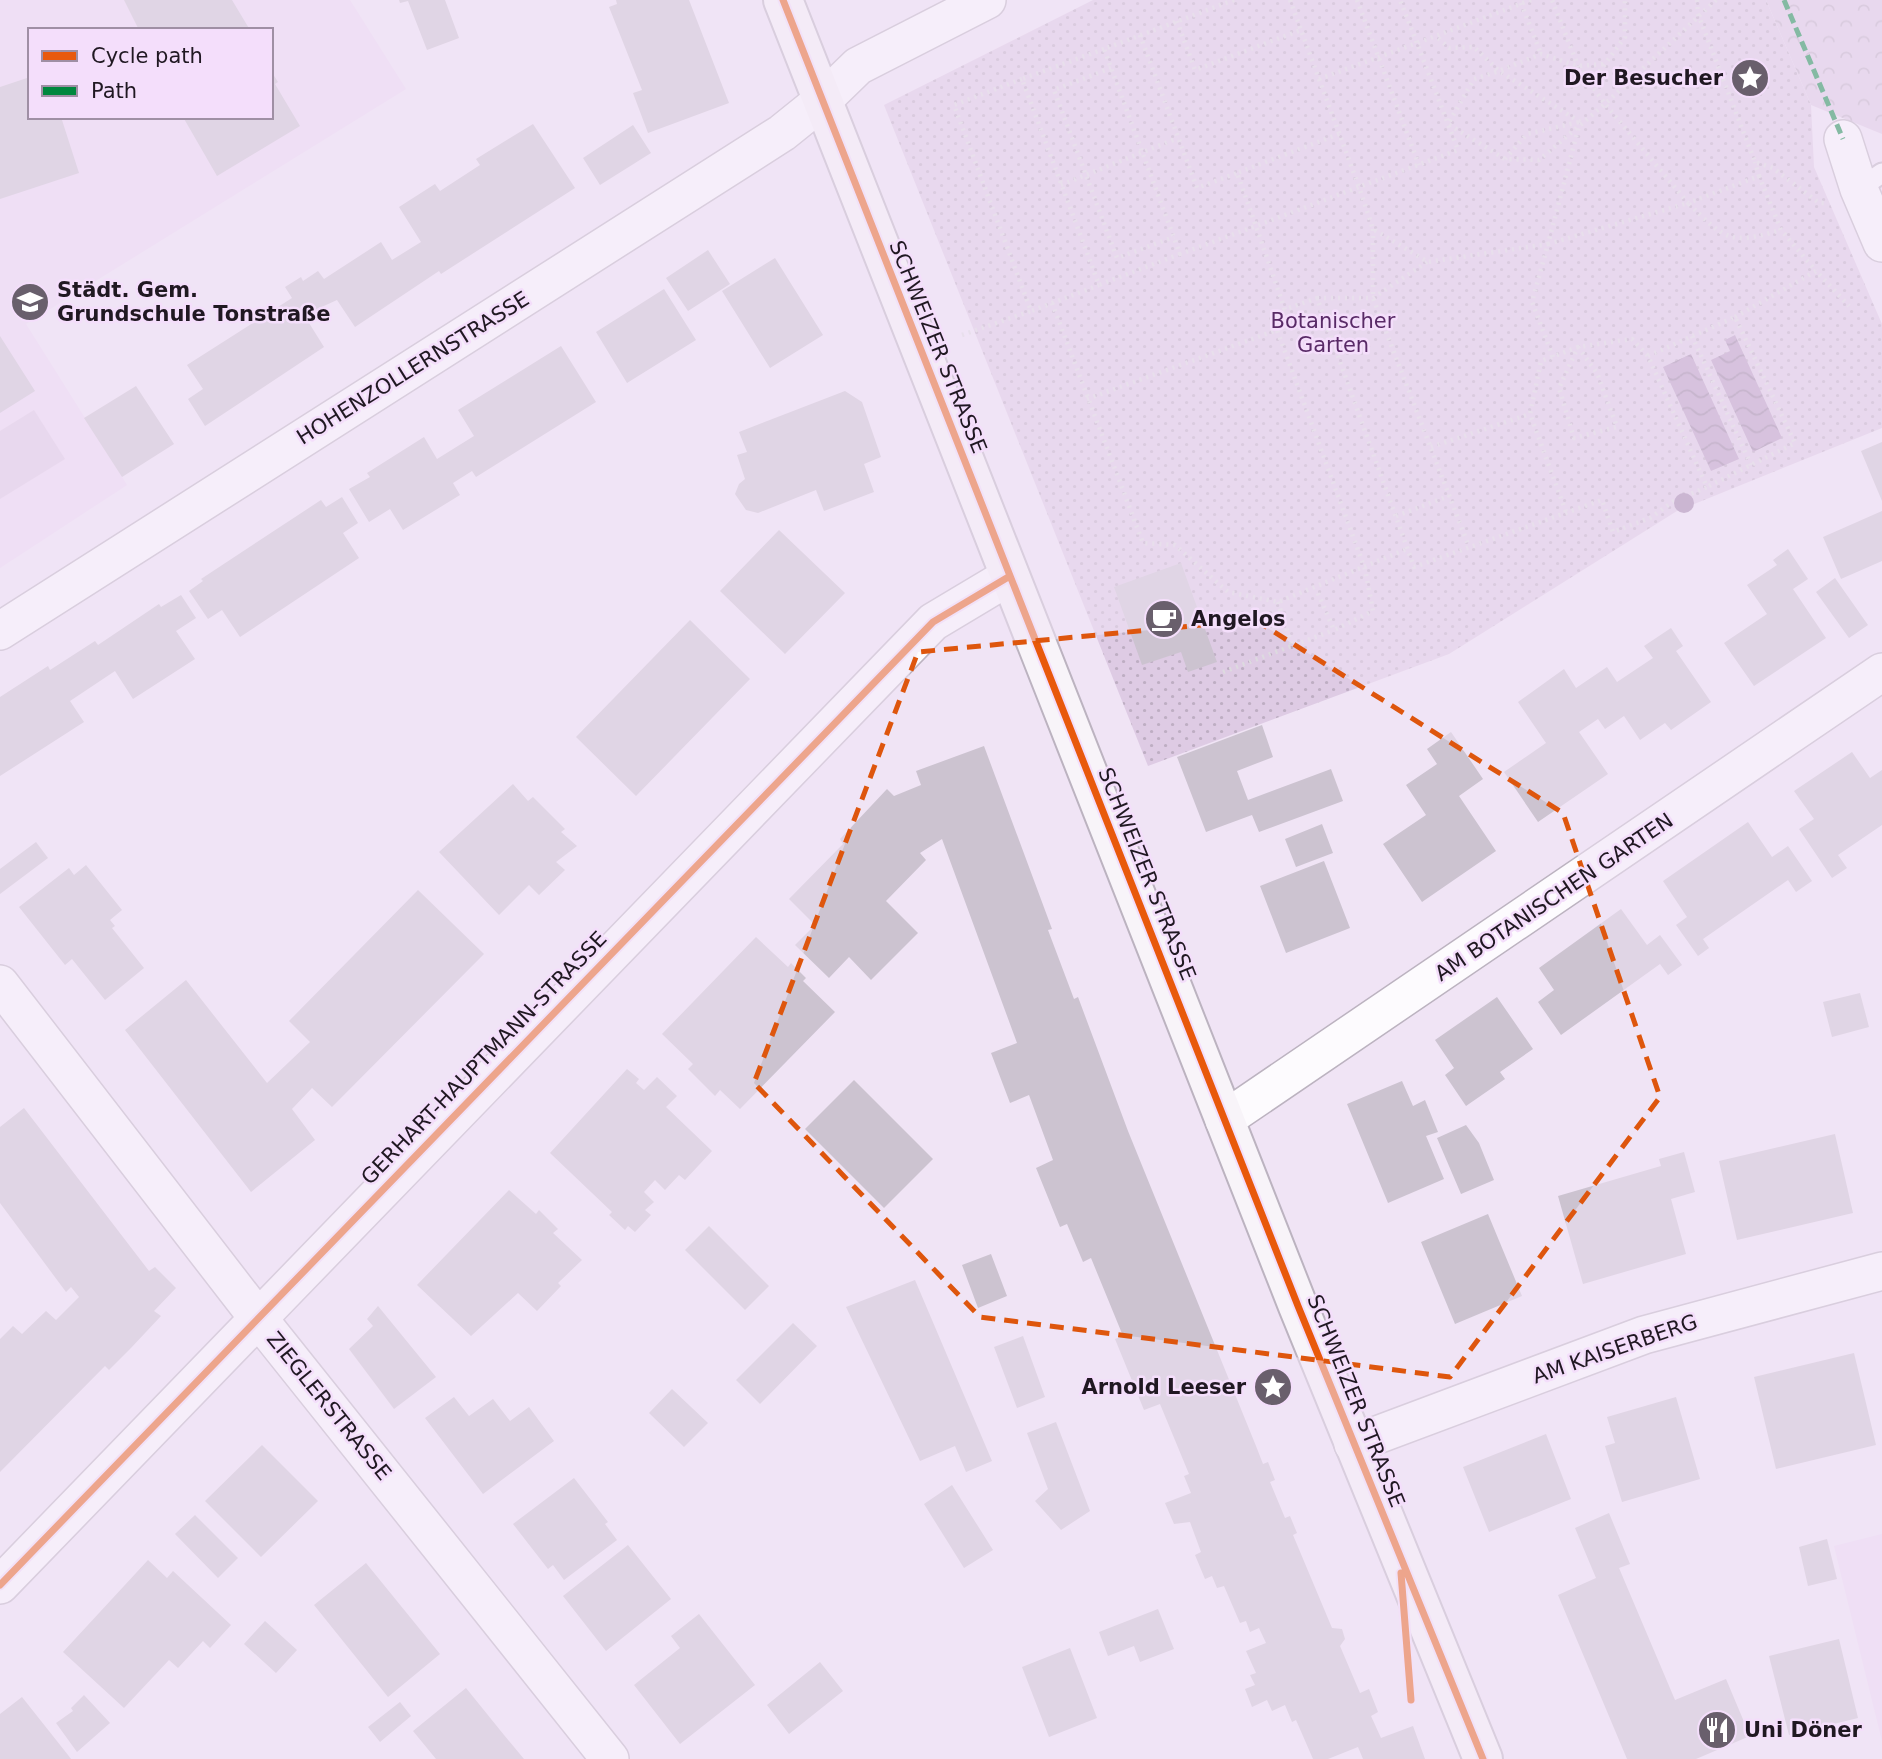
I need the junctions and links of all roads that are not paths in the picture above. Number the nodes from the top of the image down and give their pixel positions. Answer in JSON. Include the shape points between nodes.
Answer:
{"nodes":[{"id":1,"x":783,"y":0,"type":"edge"},
{"id":2,"x":987,"y":0,"type":"edge"},
{"id":3,"x":823,"y":100,"type":"junction"},
{"id":4,"x":1843,"y":139,"type":"dead end"},
{"id":5,"x":1870,"y":181,"type":"edge"},
{"id":6,"x":1882,"y":243,"type":"edge"},
{"id":7,"x":1010,"y":576,"type":"junction"},
{"id":8,"x":0,"y":631,"type":"edge"},
{"id":9,"x":1882,"y":671,"type":"edge"},
{"id":10,"x":0,"y":984,"type":"edge"},
{"id":11,"x":1224,"y":1120,"type":"junction"},
{"id":12,"x":1882,"y":1271,"type":"edge"},
{"id":13,"x":258,"y":1318,"type":"junction"},
{"id":14,"x":1353,"y":1444,"type":"junction"},
{"id":15,"x":0,"y":1586,"type":"edge"},
{"id":16,"x":610,"y":1759,"type":"edge"},
{"id":17,"x":1483,"y":1759,"type":"edge"}],
"edges":[{"from":1,"to":3,"type":"main road","name":"SCHWEIZER STRASSE"},
{"from":2,"to":3,"type":"street","name":"HOHENZOLLERNSTRASSE","via":[[858,66]]},
{"from":3,"to":7,"type":"main road","name":"SCHWEIZER STRASSE"},
{"from":3,"to":8,"type":"street","name":"HOHENZOLLERNSTRASSE","via":[[782,133]]},
{"from":4,"to":5,"type":"street"},
{"from":5,"to":6,"type":"street"},
{"from":7,"to":11,"type":"main road","name":"SCHWEIZER STRASSE"},
{"from":7,"to":13,"type":"street","name":"GERHART-HAUPTMANN-STRASSE","via":[[933,622]]},
{"from":9,"to":11,"type":"street","name":"AM BOTANISCHEN GARTEN"},
{"from":10,"to":13,"type":"street","name":"ZIEGLERSTRASSE"},
{"from":11,"to":14,"type":"main road","name":"SCHWEIZER STRASSE"},
{"from":12,"to":14,"type":"street","name":"AM KAISERBERG","via":[[1644,1335]]},
{"from":13,"to":15,"type":"street","name":"GERHART-HAUPTMANN-STRASSE"},
{"from":13,"to":16,"type":"street","name":"ZIEGLERSTRASSE"},
{"from":14,"to":17,"type":"main road","name":"SCHWEIZER STRASSE"}]}
